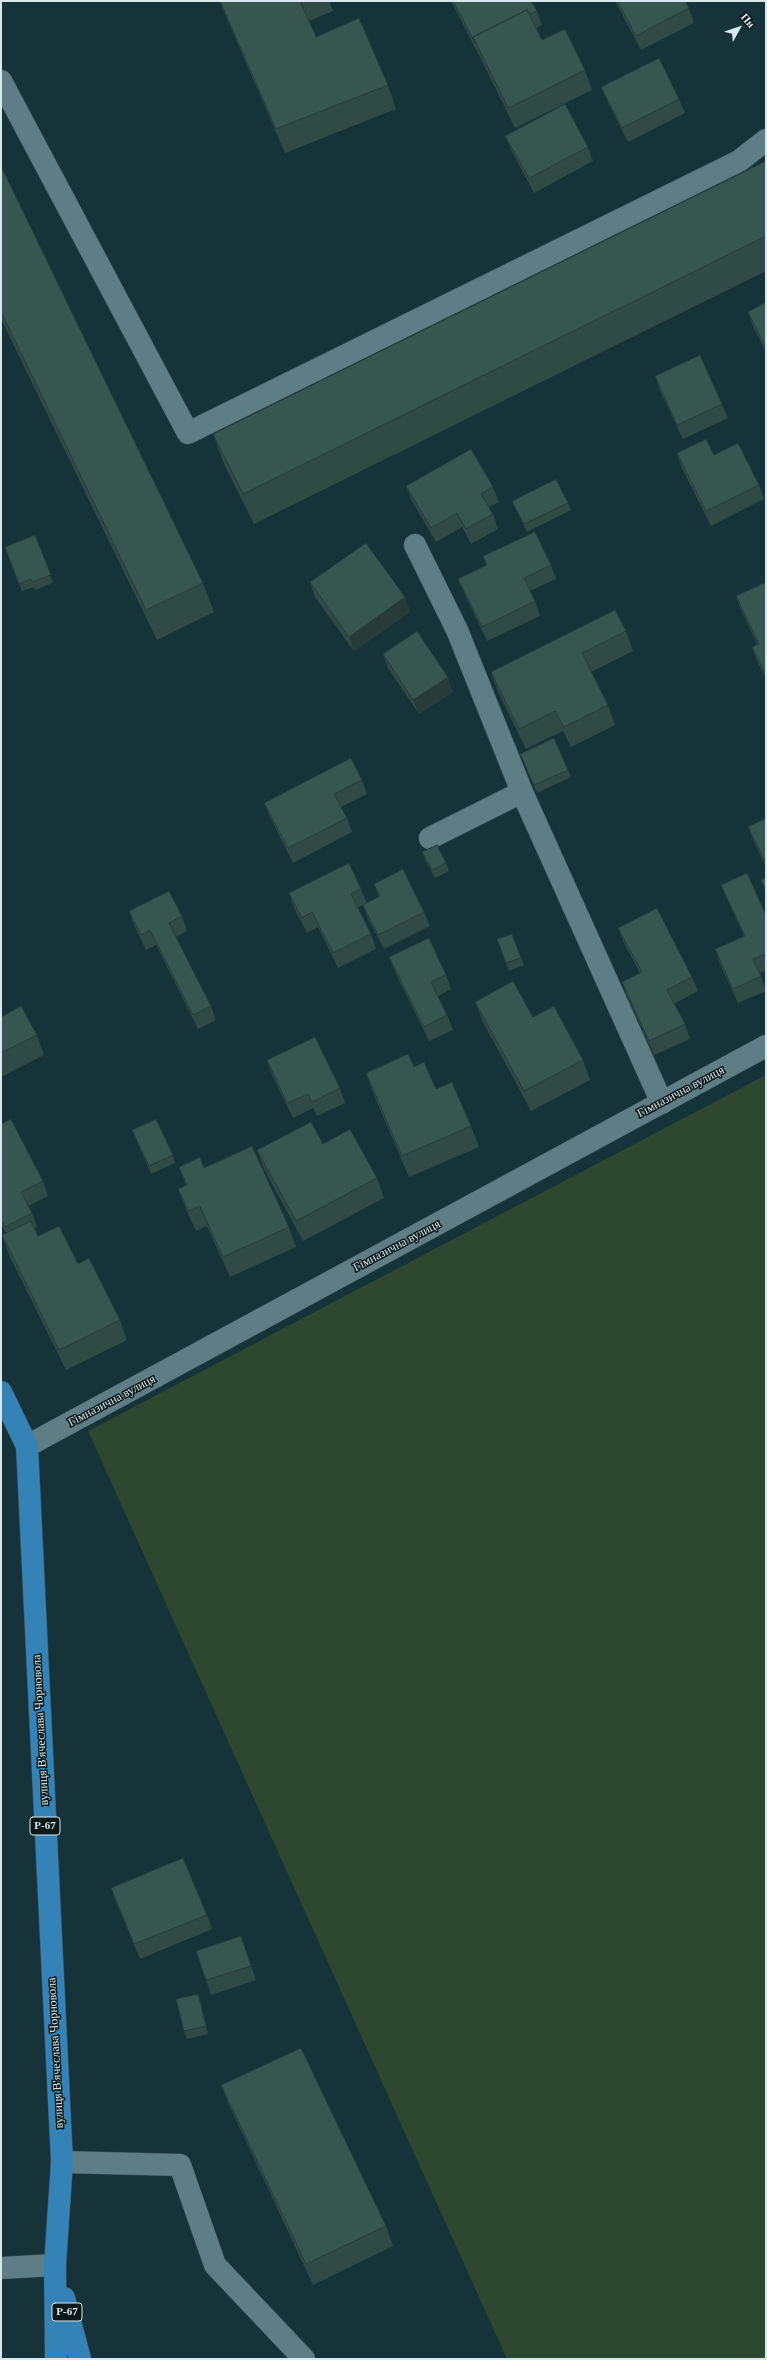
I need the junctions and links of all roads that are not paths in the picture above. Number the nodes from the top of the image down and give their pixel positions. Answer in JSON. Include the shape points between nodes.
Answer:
{"nodes":[{"id":1,"x":1,"y":81,"type":"edge"},
{"id":2,"x":766,"y":140,"type":"edge"},
{"id":3,"x":415,"y":545,"type":"dead end"},
{"id":4,"x":522,"y":792,"type":"junction"},
{"id":5,"x":430,"y":838,"type":"dead end"},
{"id":6,"x":766,"y":1046,"type":"edge"},
{"id":7,"x":662,"y":1103,"type":"junction"},
{"id":8,"x":1,"y":1392,"type":"edge"},
{"id":9,"x":27,"y":1446,"type":"junction"},
{"id":10,"x":62,"y":2162,"type":"junction"},
{"id":11,"x":55,"y":2265,"type":"junction"},
{"id":12,"x":1,"y":2268,"type":"edge"},
{"id":13,"x":56,"y":2359,"type":"edge"},
{"id":14,"x":80,"y":2359,"type":"edge"},
{"id":15,"x":304,"y":2359,"type":"edge"}],
"edges":[{"from":1,"to":2,"type":"street","via":[[188,433],[739,161]]},
{"from":3,"to":4,"type":"street","via":[[457,630]]},
{"from":4,"to":5,"type":"street"},
{"from":4,"to":7,"type":"street"},
{"from":6,"to":7,"type":"street","name":"Гімназична вулиця"},
{"from":7,"to":9,"type":"street","name":"Гімназична вулиця"},
{"from":8,"to":9,"type":"main road","name":"вулиця В'ячеслава Чорновола","number":"Р-67"},
{"from":9,"to":10,"type":"main road","name":"вулиця В'ячеслава Чорновола","number":"Р-67"},
{"from":10,"to":11,"type":"main road","name":"вулиця В'ячеслава Чорновола","number":"Р-67"},
{"from":10,"to":15,"type":"street","via":[[180,2165],[215,2265]]},
{"from":11,"to":12,"type":"street"},
{"from":11,"to":13,"type":"main road","number":"Р-67"},
{"from":11,"to":14,"type":"main road","number":"Р-67"}]}
